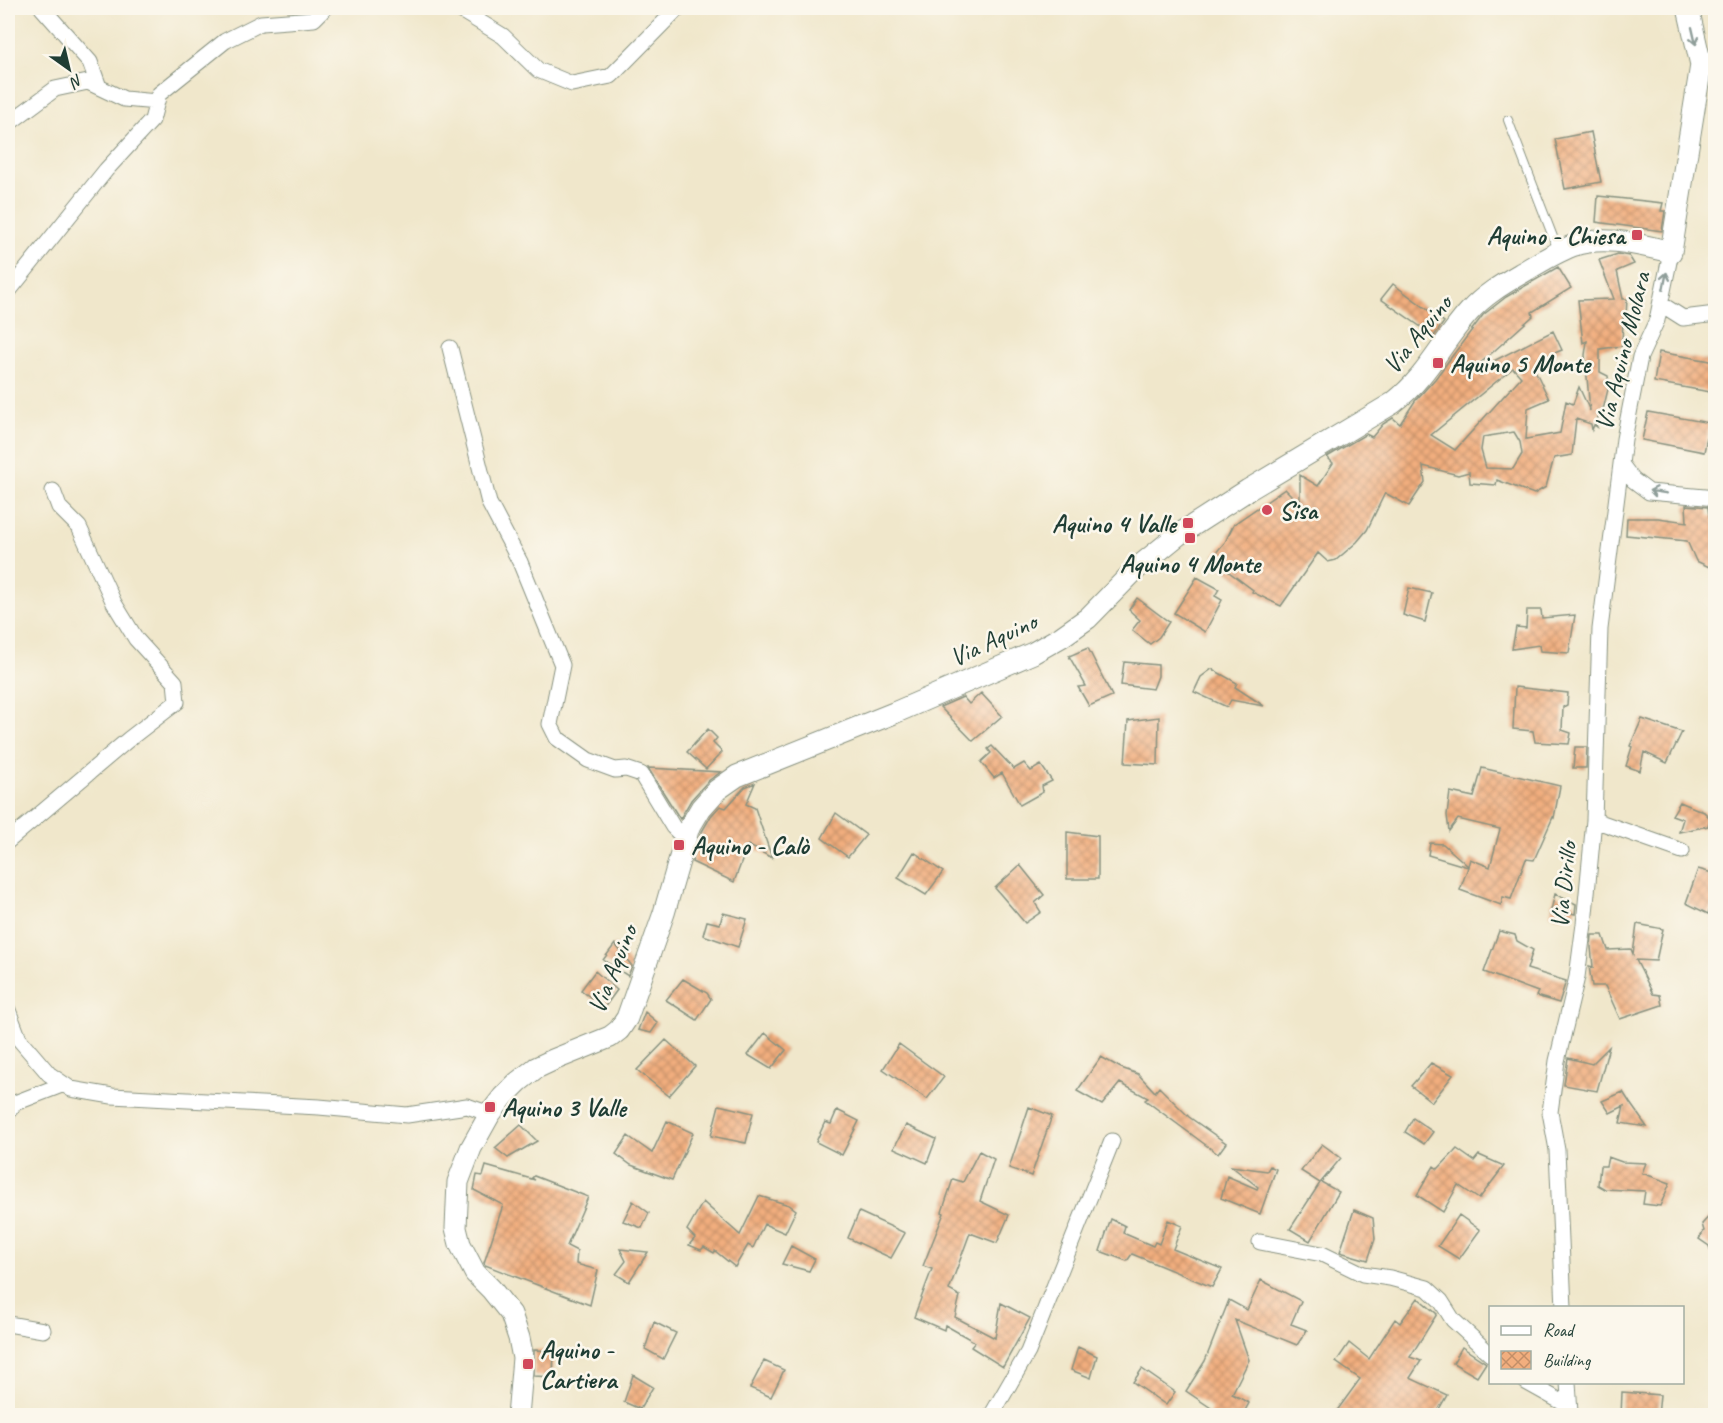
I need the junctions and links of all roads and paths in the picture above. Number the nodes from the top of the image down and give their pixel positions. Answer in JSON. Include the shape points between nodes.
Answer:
{"nodes":[{"id":1,"x":42,"y":8,"type":"edge"},
{"id":2,"x":325,"y":8,"type":"edge"},
{"id":3,"x":457,"y":8,"type":"edge"},
{"id":4,"x":678,"y":8,"type":"edge"},
{"id":5,"x":1688,"y":8,"type":"edge"},
{"id":6,"x":1708,"y":64,"type":"edge"},
{"id":7,"x":99,"y":87,"type":"junction"},
{"id":8,"x":157,"y":102,"type":"junction"},
{"id":9,"x":1508,"y":120,"type":"dead end"},
{"id":10,"x":8,"y":124,"type":"edge"},
{"id":11,"x":1559,"y":251,"type":"junction"},
{"id":12,"x":1671,"y":252,"type":"junction"},
{"id":13,"x":8,"y":292,"type":"edge"},
{"id":14,"x":1661,"y":304,"type":"junction"},
{"id":15,"x":1716,"y":314,"type":"edge"},
{"id":16,"x":450,"y":348,"type":"dead end"},
{"id":17,"x":1621,"y":464,"type":"junction"},
{"id":18,"x":53,"y":490,"type":"dead end"},
{"id":19,"x":1716,"y":498,"type":"edge"},
{"id":20,"x":1594,"y":820,"type":"junction"},
{"id":21,"x":686,"y":840,"type":"junction"},
{"id":22,"x":8,"y":841,"type":"edge"},
{"id":23,"x":1682,"y":851,"type":"dead end"},
{"id":24,"x":8,"y":1010,"type":"edge"},
{"id":25,"x":64,"y":1084,"type":"junction"},
{"id":26,"x":8,"y":1112,"type":"edge"},
{"id":27,"x":490,"y":1113,"type":"junction"},
{"id":28,"x":1112,"y":1141,"type":"dead end"},
{"id":29,"x":1260,"y":1242,"type":"dead end"},
{"id":30,"x":1564,"y":1306,"type":"edge"},
{"id":31,"x":8,"y":1324,"type":"edge"},
{"id":32,"x":43,"y":1330,"type":"dead end"},
{"id":33,"x":1489,"y":1352,"type":"edge"},
{"id":34,"x":1528,"y":1384,"type":"edge"},
{"id":35,"x":1568,"y":1384,"type":"edge"},
{"id":36,"x":1570,"y":1411,"type":"edge"},
{"id":37,"x":518,"y":1416,"type":"edge"},
{"id":38,"x":991,"y":1416,"type":"edge"}],
"edges":[{"from":1,"to":7,"type":"street","via":[[90,62]]},
{"from":2,"to":8,"type":"street","via":[[314,19],[261,22],[225,41],[159,94]]},
{"from":3,"to":4,"type":"street","via":[[503,36],[538,70],[572,84],[611,76]]},
{"from":5,"to":6,"type":"street","one_way":true},
{"from":6,"to":12,"type":"street"},
{"from":7,"to":8,"type":"street","via":[[124,99]]},
{"from":7,"to":10,"type":"street","via":[[88,82],[55,89]]},
{"from":8,"to":13,"type":"street","via":[[152,120],[106,170]]},
{"from":9,"to":11,"type":"lane"},
{"from":11,"to":12,"type":"street","name":"Via Aquino","via":[[1575,244],[1602,241]]},
{"from":11,"to":21,"type":"street","name":"Via Aquino","via":[[1483,297],[1467,313],[1428,369],[1393,403],[1178,535],[1061,638],[894,713],[736,776],[701,808]]},
{"from":14,"to":12,"type":"street","name":"Via Aquino Molara","one_way":true},
{"from":14,"to":15,"type":"street","via":[[1683,318]]},
{"from":14,"to":17,"type":"street","name":"Via Aquino Molara","via":[[1658,320],[1640,357]]},
{"from":16,"to":21,"type":"street","via":[[489,503],[520,562],[561,665],[550,724],[557,738],[588,760],[641,774],[673,827]]},
{"from":19,"to":17,"type":"street","name":"Via Aquino Molara","one_way":true,"via":[[1649,492]]},
{"from":17,"to":20,"type":"street","name":"Via Dirillo","via":[[1600,629]]},
{"from":18,"to":22,"type":"street","via":[[59,507],[79,527],[114,603],[136,639],[175,682],[177,702]]},
{"from":20,"to":23,"type":"street"},
{"from":20,"to":30,"type":"street","name":"Via Dirillo","via":[[1577,977],[1557,1061],[1550,1112],[1557,1150]]},
{"from":21,"to":27,"type":"street","name":"Via Aquino","via":[[637,992],[620,1030],[536,1068]]},
{"from":24,"to":25,"type":"street","via":[[19,1040],[49,1074]]},
{"from":25,"to":26,"type":"street","via":[[15,1103]]},
{"from":25,"to":27,"type":"street","via":[[112,1096],[407,1115],[467,1106]]},
{"from":27,"to":37,"type":"street","name":"Via Aquino","via":[[458,1182],[456,1228],[475,1273],[511,1314],[519,1338],[523,1358]]},
{"from":28,"to":38,"type":"street","via":[[1028,1352]]},
{"from":29,"to":33,"type":"street","via":[[1322,1254],[1364,1274],[1427,1288],[1453,1320]]},
{"from":31,"to":32,"type":"street"},
{"from":34,"to":36,"type":"street"},
{"from":35,"to":36,"type":"street"}]}
